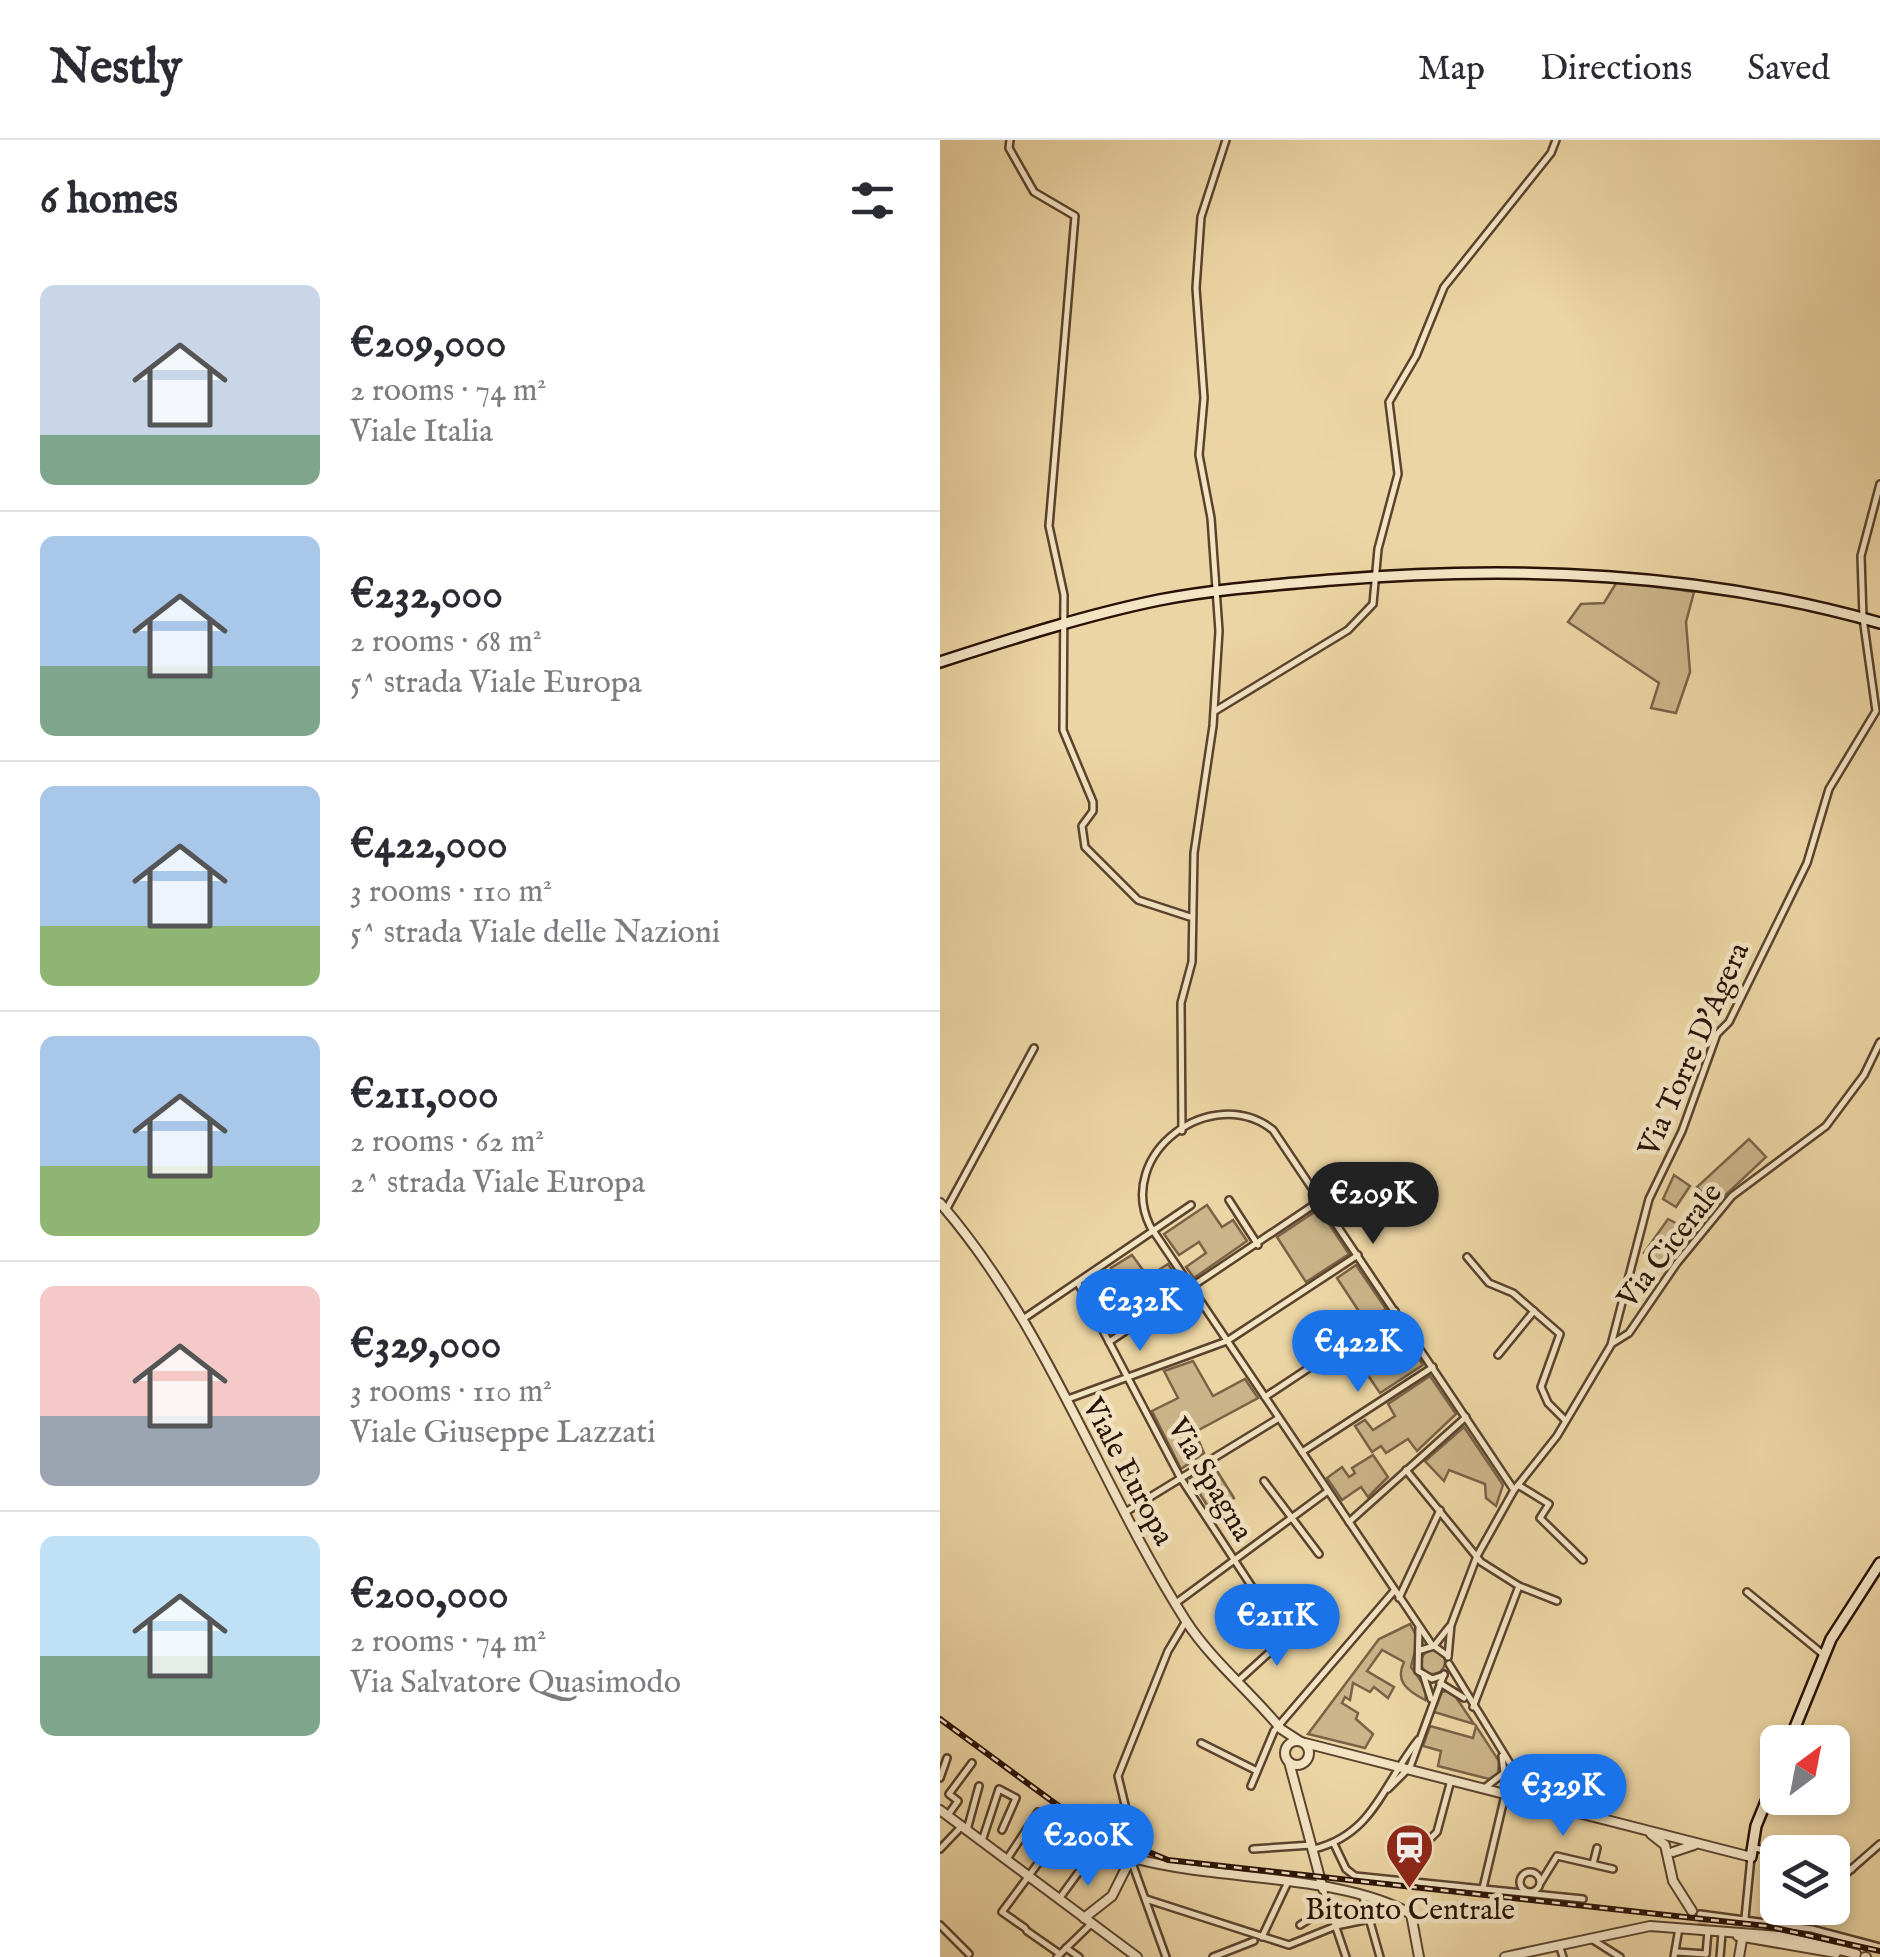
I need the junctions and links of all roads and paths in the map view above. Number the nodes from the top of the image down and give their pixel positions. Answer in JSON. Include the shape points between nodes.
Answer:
{"nodes":[{"id":1,"x":1010,"y":140,"type":"edge"},
{"id":2,"x":1226,"y":140,"type":"edge"},
{"id":3,"x":1556,"y":140,"type":"edge"},
{"id":4,"x":1880,"y":484,"type":"edge"},
{"id":5,"x":1376,"y":576,"type":"junction"},
{"id":6,"x":1218,"y":591,"type":"junction"},
{"id":7,"x":1863,"y":618,"type":"junction"},
{"id":8,"x":1880,"y":623,"type":"edge"},
{"id":9,"x":1063,"y":626,"type":"junction"},
{"id":10,"x":940,"y":662,"type":"edge"},
{"id":11,"x":1214,"y":712,"type":"junction"},
{"id":12,"x":1191,"y":917,"type":"junction"},
{"id":13,"x":1880,"y":1042,"type":"edge"},
{"id":14,"x":1034,"y":1048,"type":"dead end"},
{"id":15,"x":1182,"y":1131,"type":"junction"},
{"id":16,"x":1229,"y":1200,"type":"dead end"},
{"id":17,"x":1321,"y":1200,"type":"junction"},
{"id":18,"x":1192,"y":1204,"type":"dead end"},
{"id":19,"x":943,"y":1206,"type":"edge"},
{"id":20,"x":1153,"y":1232,"type":"junction"},
{"id":21,"x":1258,"y":1245,"type":"junction"},
{"id":22,"x":1358,"y":1255,"type":"junction"},
{"id":23,"x":1467,"y":1257,"type":"dead end"},
{"id":24,"x":1078,"y":1283,"type":"junction"},
{"id":25,"x":1192,"y":1289,"type":"junction"},
{"id":26,"x":1395,"y":1311,"type":"junction"},
{"id":27,"x":1534,"y":1311,"type":"junction"},
{"id":28,"x":1023,"y":1319,"type":"junction"},
{"id":29,"x":1227,"y":1341,"type":"junction"},
{"id":30,"x":1109,"y":1342,"type":"junction"},
{"id":31,"x":1611,"y":1345,"type":"junction"},
{"id":32,"x":1498,"y":1356,"type":"dead end"},
{"id":33,"x":1432,"y":1367,"type":"junction"},
{"id":34,"x":1128,"y":1377,"type":"junction"},
{"id":35,"x":1265,"y":1397,"type":"junction"},
{"id":36,"x":1065,"y":1400,"type":"junction"},
{"id":37,"x":1466,"y":1416,"type":"junction"},
{"id":38,"x":1279,"y":1418,"type":"junction"},
{"id":39,"x":1564,"y":1419,"type":"junction"},
{"id":40,"x":1302,"y":1452,"type":"junction"},
{"id":41,"x":1406,"y":1470,"type":"junction"},
{"id":42,"x":1180,"y":1477,"type":"junction"},
{"id":43,"x":1264,"y":1481,"type":"dead end"},
{"id":44,"x":1516,"y":1487,"type":"junction"},
{"id":45,"x":1328,"y":1491,"type":"junction"},
{"id":46,"x":1440,"y":1510,"type":"junction"},
{"id":47,"x":1124,"y":1514,"type":"junction"},
{"id":48,"x":1292,"y":1519,"type":"junction"},
{"id":49,"x":1349,"y":1522,"type":"junction"},
{"id":50,"x":1319,"y":1554,"type":"dead end"},
{"id":51,"x":1476,"y":1556,"type":"junction"},
{"id":52,"x":1583,"y":1560,"type":"dead end"},
{"id":53,"x":1234,"y":1562,"type":"junction"},
{"id":54,"x":1880,"y":1563,"type":"edge"},
{"id":55,"x":1519,"y":1586,"type":"junction"},
{"id":56,"x":1254,"y":1590,"type":"dead end"},
{"id":57,"x":1394,"y":1591,"type":"junction"},
{"id":58,"x":1748,"y":1592,"type":"dead end"},
{"id":59,"x":1399,"y":1598,"type":"junction"},
{"id":60,"x":1557,"y":1602,"type":"dead end"},
{"id":61,"x":1176,"y":1604,"type":"junction"},
{"id":62,"x":1186,"y":1621,"type":"junction"},
{"id":63,"x":1418,"y":1625,"type":"junction"},
{"id":64,"x":1451,"y":1625,"type":"junction"},
{"id":65,"x":1293,"y":1631,"type":"dead end"},
{"id":66,"x":1433,"y":1646,"type":"junction"},
{"id":67,"x":1421,"y":1650,"type":"junction"},
{"id":68,"x":1824,"y":1655,"type":"junction"},
{"id":69,"x":1449,"y":1660,"type":"junction"},
{"id":70,"x":1444,"y":1674,"type":"junction"},
{"id":71,"x":1425,"y":1677,"type":"junction"},
{"id":72,"x":1238,"y":1681,"type":"junction"},
{"id":73,"x":1442,"y":1684,"type":"junction"},
{"id":74,"x":1431,"y":1702,"type":"junction"},
{"id":75,"x":1471,"y":1705,"type":"junction"},
{"id":76,"x":1797,"y":1725,"type":"edge"},
{"id":77,"x":1280,"y":1728,"type":"junction"},
{"id":78,"x":1418,"y":1740,"type":"junction"},
{"id":79,"x":1302,"y":1742,"type":"junction"},
{"id":80,"x":1201,"y":1743,"type":"dead end"},
{"id":81,"x":1325,"y":1747,"type":"junction"},
{"id":82,"x":1284,"y":1752,"type":"junction"},
{"id":83,"x":1502,"y":1753,"type":"junction"},
{"id":84,"x":946,"y":1758,"type":"dead end"},
{"id":85,"x":1307,"y":1760,"type":"junction"},
{"id":86,"x":1288,"y":1762,"type":"junction"},
{"id":87,"x":972,"y":1763,"type":"dead end"},
{"id":88,"x":1399,"y":1764,"type":"junction"},
{"id":89,"x":1410,"y":1767,"type":"junction"},
{"id":90,"x":1257,"y":1771,"type":"junction"},
{"id":91,"x":1504,"y":1773,"type":"junction"},
{"id":92,"x":940,"y":1778,"type":"edge"},
{"id":93,"x":1452,"y":1778,"type":"junction"},
{"id":94,"x":1297,"y":1782,"type":"junction"},
{"id":95,"x":979,"y":1786,"type":"dead end"},
{"id":96,"x":1252,"y":1786,"type":"dead end"},
{"id":97,"x":1487,"y":1786,"type":"junction"},
{"id":98,"x":1385,"y":1791,"type":"junction"},
{"id":99,"x":1509,"y":1792,"type":"junction"},
{"id":100,"x":1038,"y":1812,"type":"dead end"},
{"id":101,"x":944,"y":1813,"type":"edge"},
{"id":102,"x":1763,"y":1815,"type":"edge"},
{"id":103,"x":1631,"y":1824,"type":"junction"},
{"id":104,"x":965,"y":1828,"type":"junction"},
{"id":105,"x":1002,"y":1830,"type":"dead end"},
{"id":106,"x":1675,"y":1837,"type":"junction"},
{"id":107,"x":982,"y":1841,"type":"junction"},
{"id":108,"x":1134,"y":1842,"type":"dead end"},
{"id":109,"x":1334,"y":1844,"type":"junction"},
{"id":110,"x":1703,"y":1844,"type":"junction"},
{"id":111,"x":1880,"y":1844,"type":"edge"},
{"id":112,"x":1313,"y":1847,"type":"junction"},
{"id":113,"x":1597,"y":1848,"type":"dead end"},
{"id":114,"x":940,"y":1849,"type":"edge"},
{"id":115,"x":1253,"y":1849,"type":"dead end"},
{"id":116,"x":1673,"y":1852,"type":"junction"},
{"id":117,"x":1751,"y":1852,"type":"junction"},
{"id":118,"x":1760,"y":1852,"type":"edge"},
{"id":119,"x":1046,"y":1854,"type":"dead end"},
{"id":120,"x":1089,"y":1858,"type":"dead end"},
{"id":121,"x":1006,"y":1860,"type":"junction"},
{"id":122,"x":1131,"y":1860,"type":"junction"},
{"id":123,"x":1670,"y":1863,"type":"junction"},
{"id":124,"x":1593,"y":1864,"type":"junction"},
{"id":125,"x":1612,"y":1869,"type":"dead end"},
{"id":126,"x":1852,"y":1869,"type":"edge"},
{"id":127,"x":1029,"y":1876,"type":"junction"},
{"id":128,"x":1406,"y":1881,"type":"junction"},
{"id":129,"x":1540,"y":1882,"type":"junction"},
{"id":130,"x":1288,"y":1884,"type":"junction"},
{"id":131,"x":1483,"y":1888,"type":"junction"},
{"id":132,"x":1323,"y":1889,"type":"junction"},
{"id":133,"x":1529,"y":1893,"type":"junction"},
{"id":134,"x":1363,"y":1895,"type":"junction"},
{"id":135,"x":1059,"y":1898,"type":"junction"},
{"id":136,"x":1146,"y":1899,"type":"junction"},
{"id":137,"x":1583,"y":1899,"type":"dead end"},
{"id":138,"x":1329,"y":1906,"type":"junction"},
{"id":139,"x":1391,"y":1911,"type":"junction"},
{"id":140,"x":1696,"y":1913,"type":"joint"},
{"id":141,"x":1745,"y":1918,"type":"junction"},
{"id":142,"x":1369,"y":1919,"type":"junction"},
{"id":143,"x":1088,"y":1920,"type":"junction"},
{"id":144,"x":1760,"y":1920,"type":"edge"},
{"id":145,"x":940,"y":1925,"type":"edge"},
{"id":146,"x":1300,"y":1925,"type":"dead end"},
{"id":147,"x":1787,"y":1925,"type":"edge"},
{"id":148,"x":1336,"y":1926,"type":"junction"},
{"id":149,"x":1679,"y":1928,"type":"junction"},
{"id":150,"x":1708,"y":1932,"type":"junction"},
{"id":151,"x":1722,"y":1933,"type":"junction"},
{"id":152,"x":1262,"y":1937,"type":"junction"},
{"id":153,"x":1742,"y":1937,"type":"junction"},
{"id":154,"x":1591,"y":1939,"type":"junction"},
{"id":155,"x":1254,"y":1941,"type":"dead end"},
{"id":156,"x":1559,"y":1946,"type":"junction"},
{"id":157,"x":1066,"y":1948,"type":"junction"},
{"id":158,"x":1880,"y":1948,"type":"edge"},
{"id":159,"x":1832,"y":1950,"type":"junction"},
{"id":160,"x":970,"y":1954,"type":"dead end"},
{"id":161,"x":1528,"y":1954,"type":"edge"},
{"id":162,"x":1675,"y":1954,"type":"edge"},
{"id":163,"x":1059,"y":1956,"type":"edge"},
{"id":164,"x":1706,"y":1956,"type":"edge"},
{"id":165,"x":1859,"y":1956,"type":"edge"},
{"id":166,"x":1078,"y":1957,"type":"edge"},
{"id":167,"x":1137,"y":1957,"type":"edge"},
{"id":168,"x":1166,"y":1957,"type":"edge"},
{"id":169,"x":1213,"y":1957,"type":"edge"},
{"id":170,"x":1346,"y":1957,"type":"edge"},
{"id":171,"x":1380,"y":1957,"type":"edge"},
{"id":172,"x":1419,"y":1957,"type":"edge"},
{"id":173,"x":1505,"y":1957,"type":"edge"},
{"id":174,"x":1562,"y":1957,"type":"edge"},
{"id":175,"x":1620,"y":1957,"type":"edge"},
{"id":176,"x":1720,"y":1957,"type":"edge"},
{"id":177,"x":1739,"y":1957,"type":"edge"}],
"edges":[{"from":1,"to":9,"type":"street","via":[[1034,192],[1074,216],[1050,526],[1064,594]]},
{"from":2,"to":6,"type":"street","via":[[1201,217],[1196,288],[1204,398],[1199,456]]},
{"from":3,"to":5,"type":"street","via":[[1444,287],[1390,402],[1398,474]]},
{"from":4,"to":7,"type":"street","name":"Via Torre D'Agera","via":[[1861,556]]},
{"from":5,"to":6,"type":"main road"},
{"from":5,"to":7,"type":"main road","via":[[1585,573],[1777,599]]},
{"from":5,"to":11,"type":"street","via":[[1364,618]]},
{"from":6,"to":9,"type":"main road"},
{"from":6,"to":11,"type":"street"},
{"from":7,"to":8,"type":"main road"},
{"from":7,"to":31,"type":"street","name":"Via Torre D'Agera","via":[[1876,711],[1829,789],[1808,863],[1718,1034],[1649,1199]]},
{"from":9,"to":10,"type":"main road"},
{"from":9,"to":12,"type":"street","via":[[1063,730],[1093,802],[1082,826],[1085,848],[1138,900]]},
{"from":11,"to":12,"type":"street"},
{"from":12,"to":15,"type":"street","via":[[1192,962],[1182,1003]]},
{"from":13,"to":31,"type":"street","name":"Via Cicerale","via":[[1826,1126],[1732,1196],[1629,1333]]},
{"from":14,"to":19,"type":"street"},
{"from":15,"to":17,"type":"street","via":[[1225,1112],[1258,1120],[1278,1135]]},
{"from":15,"to":20,"type":"street","via":[[1144,1170],[1141,1206]]},
{"from":16,"to":21,"type":"street"},
{"from":17,"to":21,"type":"street"},
{"from":17,"to":22,"type":"street"},
{"from":18,"to":20,"type":"street"},
{"from":19,"to":28,"type":"street","name":"Viale Europa"},
{"from":20,"to":24,"type":"street"},
{"from":20,"to":25,"type":"street"},
{"from":21,"to":25,"type":"street"},
{"from":22,"to":26,"type":"street"},
{"from":22,"to":29,"type":"street"},
{"from":23,"to":27,"type":"street","via":[[1489,1283]]},
{"from":24,"to":28,"type":"street"},
{"from":24,"to":30,"type":"street","name":"Via Spagna"},
{"from":25,"to":29,"type":"street"},
{"from":25,"to":30,"type":"street"},
{"from":26,"to":33,"type":"street"},
{"from":26,"to":35,"type":"street"},
{"from":27,"to":32,"type":"street"},
{"from":27,"to":39,"type":"street","via":[[1561,1338],[1540,1388]]},
{"from":28,"to":36,"type":"street","name":"Viale Europa"},
{"from":29,"to":34,"type":"street"},
{"from":29,"to":35,"type":"street"},
{"from":30,"to":34,"type":"street","name":"Via Spagna"},
{"from":31,"to":39,"type":"street","name":"Via Torre D'Agera"},
{"from":33,"to":37,"type":"street"},
{"from":33,"to":40,"type":"street"},
{"from":34,"to":36,"type":"street"},
{"from":34,"to":42,"type":"street","name":"Via Spagna"},
{"from":35,"to":38,"type":"street"},
{"from":36,"to":47,"type":"street","name":"Viale Europa"},
{"from":37,"to":41,"type":"street"},
{"from":37,"to":44,"type":"street"},
{"from":38,"to":40,"type":"street"},
{"from":38,"to":42,"type":"street"},
{"from":39,"to":44,"type":"street","name":"Via Torre D'Agera"},
{"from":40,"to":45,"type":"street"},
{"from":41,"to":46,"type":"street"},
{"from":41,"to":49,"type":"street"},
{"from":42,"to":47,"type":"street"},
{"from":42,"to":53,"type":"street","name":"Via Spagna"},
{"from":43,"to":48,"type":"street"},
{"from":44,"to":51,"type":"street","name":"Via Torre D'Agera"},
{"from":44,"to":52,"type":"street","via":[[1549,1504],[1540,1518]]},
{"from":45,"to":48,"type":"street"},
{"from":45,"to":49,"type":"street"},
{"from":46,"to":51,"type":"street"},
{"from":46,"to":59,"type":"street"},
{"from":47,"to":61,"type":"street","name":"Viale Europa"},
{"from":48,"to":50,"type":"street"},
{"from":48,"to":53,"type":"street"},
{"from":49,"to":57,"type":"street"},
{"from":51,"to":55,"type":"street"},
{"from":51,"to":64,"type":"street","name":"Via Torre D'Agera"},
{"from":53,"to":56,"type":"street","name":"Via Spagna"},
{"from":53,"to":61,"type":"street"},
{"from":54,"to":68,"type":"main road"},
{"from":55,"to":60,"type":"street"},
{"from":55,"to":75,"type":"street"},
{"from":57,"to":59,"type":"street"},
{"from":57,"to":77,"type":"street"},
{"from":58,"to":68,"type":"street"},
{"from":59,"to":63,"type":"street"},
{"from":61,"to":62,"type":"street","name":"Viale Europa"},
{"from":62,"to":72,"type":"street","name":"Viale Europa"},
{"from":62,"to":108,"type":"street","via":[[1121,1763],[1118,1788]]},
{"from":63,"to":66,"type":"street"},
{"from":63,"to":67,"type":"street"},
{"from":64,"to":66,"type":"street"},
{"from":64,"to":69,"type":"street"},
{"from":65,"to":72,"type":"street"},
{"from":66,"to":67,"type":"street"},
{"from":66,"to":69,"type":"street"},
{"from":67,"to":71,"type":"street","via":[[1416,1666]]},
{"from":68,"to":76,"type":"main road"},
{"from":69,"to":70,"type":"street"},
{"from":69,"to":75,"type":"street"},
{"from":70,"to":71,"type":"street"},
{"from":70,"to":73,"type":"street"},
{"from":71,"to":73,"type":"street"},
{"from":71,"to":74,"type":"street"},
{"from":72,"to":77,"type":"street","name":"Viale Europa"},
{"from":73,"to":74,"type":"street"},
{"from":73,"to":75,"type":"street"},
{"from":74,"to":78,"type":"street"},
{"from":75,"to":83,"type":"street"},
{"from":77,"to":79,"type":"street","name":"Viale Europa"},
{"from":77,"to":82,"type":"street"},
{"from":77,"to":90,"type":"street"},
{"from":78,"to":88,"type":"street"},
{"from":78,"to":89,"type":"street"},
{"from":79,"to":81,"type":"street"},
{"from":79,"to":82,"type":"street","via":[[1290,1742]]},
{"from":79,"to":85,"type":"street"},
{"from":80,"to":90,"type":"street"},
{"from":81,"to":85,"type":"street"},
{"from":81,"to":88,"type":"street"},
{"from":82,"to":86,"type":"street"},
{"from":83,"to":91,"type":"street"},
{"from":83,"to":99,"type":"street","via":[[1514,1770]]},
{"from":84,"to":92,"type":"street"},
{"from":85,"to":86,"type":"street"},
{"from":85,"to":94,"type":"street"},
{"from":86,"to":94,"type":"street"},
{"from":87,"to":101,"type":"street","via":[[948,1794],[958,1801]]},
{"from":88,"to":89,"type":"street"},
{"from":88,"to":98,"type":"street"},
{"from":89,"to":93,"type":"street"},
{"from":89,"to":98,"type":"street"},
{"from":90,"to":96,"type":"street"},
{"from":91,"to":97,"type":"street"},
{"from":91,"to":99,"type":"street"},
{"from":93,"to":97,"type":"street"},
{"from":93,"to":128,"type":"street","via":[[1440,1827],[1411,1858]]},
{"from":94,"to":112,"type":"street"},
{"from":95,"to":104,"type":"street"},
{"from":97,"to":99,"type":"street"},
{"from":98,"to":109,"type":"street","via":[[1362,1824]]},
{"from":99,"to":103,"type":"street"},
{"from":99,"to":131,"type":"street"},
{"from":100,"to":121,"type":"street"},
{"from":101,"to":104,"type":"street"},
{"from":102,"to":117,"type":"main road"},
{"from":103,"to":106,"type":"street"},
{"from":103,"to":123,"type":"street","via":[[1664,1842]]},
{"from":104,"to":107,"type":"street"},
{"from":104,"to":114,"type":"street"},
{"from":105,"to":107,"type":"street","via":[[1016,1798],[1000,1789]]},
{"from":106,"to":110,"type":"street"},
{"from":106,"to":116,"type":"street"},
{"from":106,"to":123,"type":"street"},
{"from":107,"to":121,"type":"street"},
{"from":109,"to":112,"type":"street"},
{"from":109,"to":128,"type":"street","via":[[1355,1876]]},
{"from":110,"to":116,"type":"street"},
{"from":110,"to":117,"type":"street"},
{"from":111,"to":126,"type":"street"},
{"from":112,"to":115,"type":"street"},
{"from":112,"to":132,"type":"street"},
{"from":113,"to":124,"type":"street"},
{"from":116,"to":123,"type":"street"},
{"from":117,"to":118,"type":"street"},
{"from":117,"to":141,"type":"street"},
{"from":119,"to":127,"type":"street"},
{"from":120,"to":135,"type":"street"},
{"from":121,"to":127,"type":"street"},
{"from":122,"to":130,"type":"street"},
{"from":122,"to":136,"type":"street"},
{"from":122,"to":143,"type":"street","via":[[1114,1894]]},
{"from":123,"to":140,"type":"street","via":[[1673,1881]]},
{"from":124,"to":125,"type":"street"},
{"from":124,"to":129,"type":"street","via":[[1554,1857]]},
{"from":127,"to":135,"type":"street"},
{"from":127,"to":163,"type":"street","via":[[1002,1912]]},
{"from":128,"to":131,"type":"street"},
{"from":129,"to":133,"type":"street"},
{"from":129,"to":133,"type":"street","via":[[1536,1874],[1523,1874],[1520,1887]]},
{"from":130,"to":132,"type":"street"},
{"from":130,"to":152,"type":"street"},
{"from":131,"to":133,"type":"street"},
{"from":132,"to":134,"type":"street"},
{"from":132,"to":138,"type":"street"},
{"from":133,"to":137,"type":"street"},
{"from":134,"to":139,"type":"street"},
{"from":134,"to":142,"type":"street"},
{"from":135,"to":143,"type":"street"},
{"from":136,"to":152,"type":"street"},
{"from":136,"to":168,"type":"street"},
{"from":138,"to":146,"type":"street"},
{"from":138,"to":148,"type":"street"},
{"from":139,"to":142,"type":"street"},
{"from":139,"to":172,"type":"street","via":[[1408,1913]]},
{"from":140,"to":141,"type":"street"},
{"from":141,"to":144,"type":"street"},
{"from":142,"to":148,"type":"street"},
{"from":142,"to":171,"type":"street"},
{"from":143,"to":157,"type":"street"},
{"from":143,"to":167,"type":"street"},
{"from":145,"to":160,"type":"street"},
{"from":147,"to":158,"type":"street"},
{"from":148,"to":152,"type":"street","via":[[1289,1945]]},
{"from":148,"to":170,"type":"street"},
{"from":149,"to":150,"type":"street"},
{"from":149,"to":154,"type":"street","via":[[1650,1926]]},
{"from":149,"to":162,"type":"street"},
{"from":150,"to":151,"type":"street"},
{"from":150,"to":164,"type":"street"},
{"from":151,"to":153,"type":"street"},
{"from":151,"to":176,"type":"street"},
{"from":153,"to":159,"type":"street"},
{"from":153,"to":159,"type":"street","via":[[1781,1936]]},
{"from":153,"to":177,"type":"street"},
{"from":154,"to":156,"type":"street"},
{"from":154,"to":175,"type":"street"},
{"from":155,"to":169,"type":"street"},
{"from":156,"to":161,"type":"street"},
{"from":156,"to":174,"type":"street"},
{"from":157,"to":163,"type":"street"},
{"from":157,"to":166,"type":"street"},
{"from":159,"to":165,"type":"street"},
{"from":161,"to":173,"type":"street"},
{"from":162,"to":164,"type":"street"}]}
